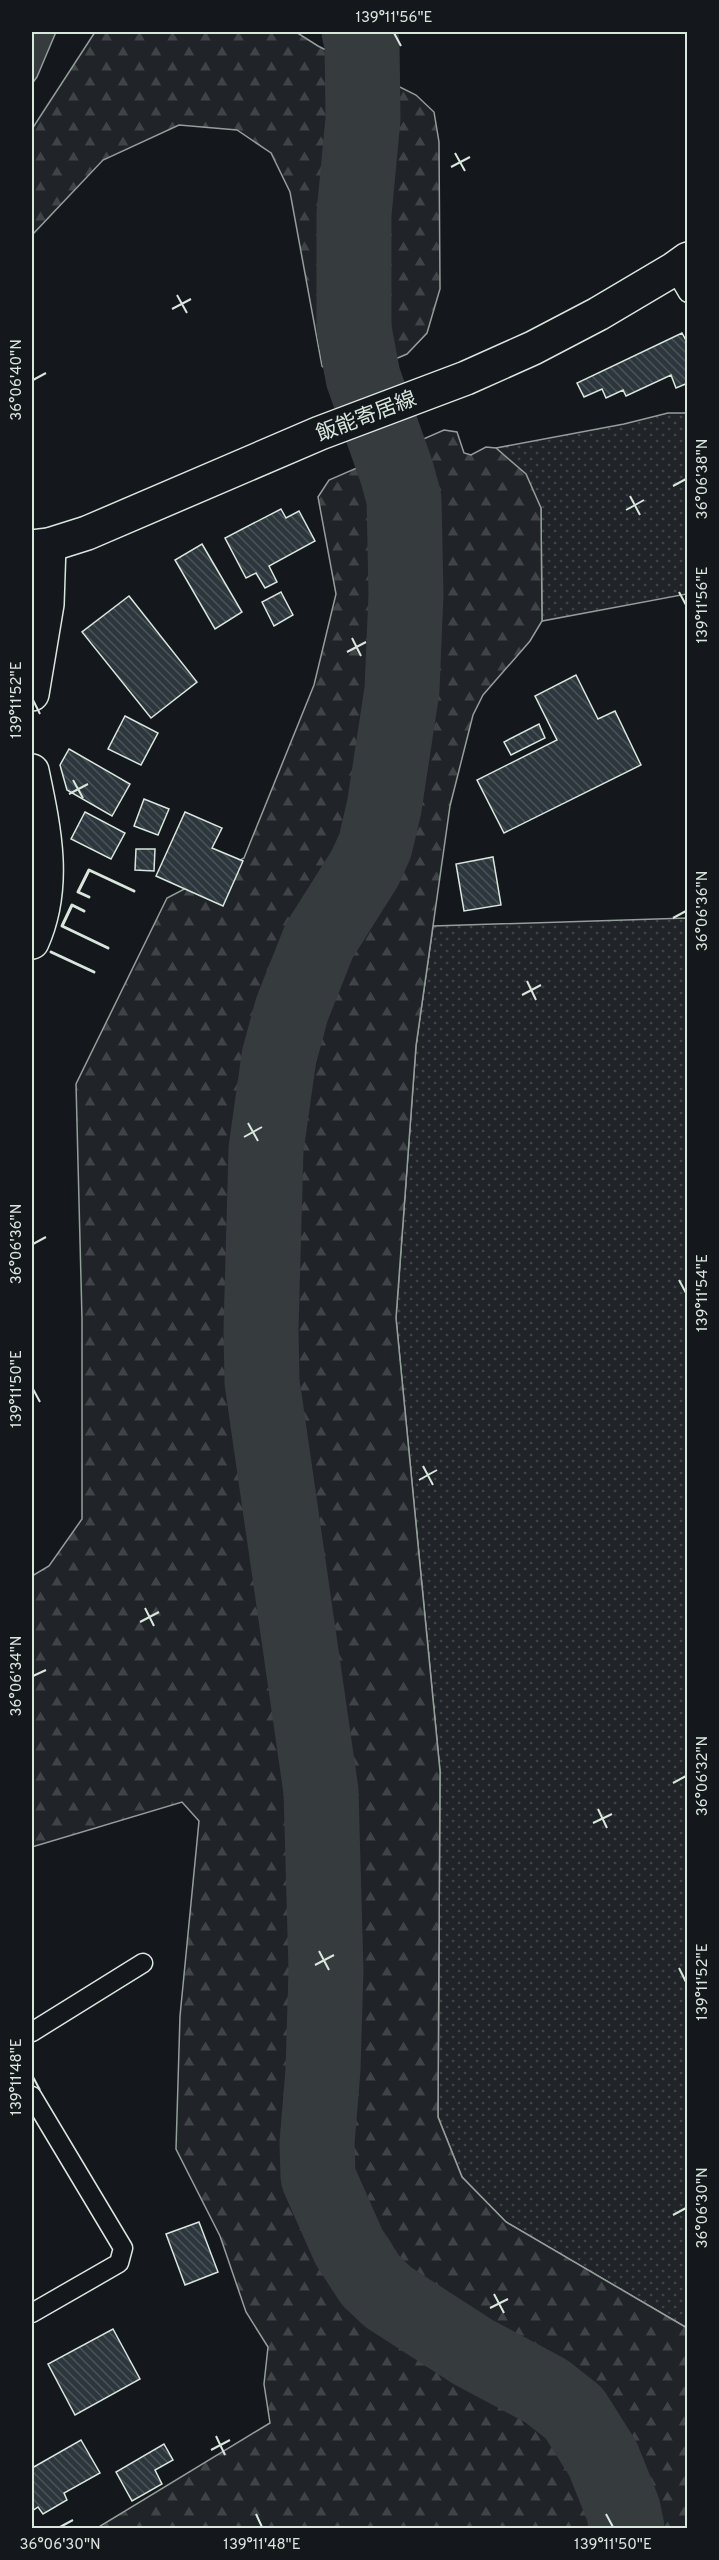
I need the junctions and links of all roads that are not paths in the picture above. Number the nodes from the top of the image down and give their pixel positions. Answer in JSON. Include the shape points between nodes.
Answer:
{"nodes":[{"id":1,"x":683,"y":274,"type":"edge"},
{"id":2,"x":40,"y":546,"type":"edge"},
{"id":3,"x":32,"y":694,"type":"edge"},
{"id":4,"x":32,"y":771,"type":"edge"},
{"id":5,"x":32,"y":942,"type":"edge"},
{"id":6,"x":143,"y":1963,"type":"dead end"},
{"id":7,"x":32,"y":2032,"type":"edge"},
{"id":8,"x":32,"y":2096,"type":"edge"},
{"id":9,"x":32,"y":2313,"type":"edge"}],
"edges":[{"from":1,"to":2,"type":"main road","name":"飯能寄居線","via":[[466,378],[320,433],[87,533]]},
{"from":2,"to":3,"type":"main road","via":[[47,604]]},
{"from":4,"to":5,"type":"main road","via":[[47,856],[42,919]]},
{"from":6,"to":7,"type":"lane"},
{"from":8,"to":9,"type":"lane","via":[[123,2248],[119,2263]]}]}
